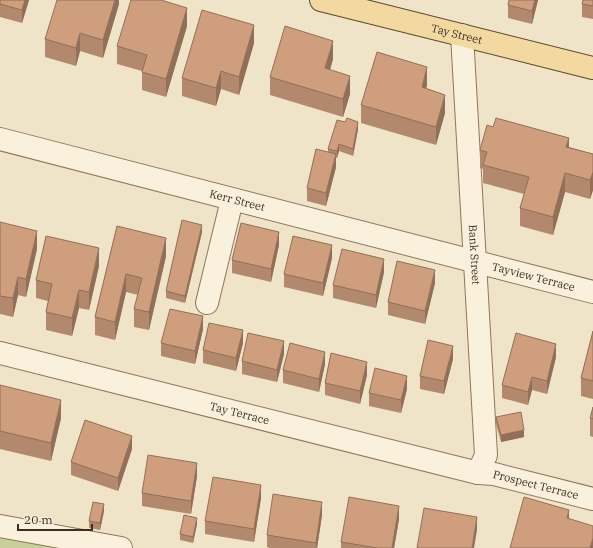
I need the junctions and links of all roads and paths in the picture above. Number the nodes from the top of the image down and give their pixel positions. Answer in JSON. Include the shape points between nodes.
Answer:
{"nodes":[{"id":1,"x":323,"y":0,"type":"edge"},
{"id":2,"x":462,"y":35,"type":"junction"},
{"id":3,"x":593,"y":68,"type":"edge"},
{"id":4,"x":0,"y":139,"type":"edge"},
{"id":5,"x":232,"y":200,"type":"junction"},
{"id":6,"x":474,"y":261,"type":"junction"},
{"id":7,"x":593,"y":292,"type":"edge"},
{"id":8,"x":207,"y":303,"type":"dead end"},
{"id":9,"x":0,"y":353,"type":"edge"},
{"id":10,"x":478,"y":473,"type":"junction"},
{"id":11,"x":593,"y":500,"type":"edge"},
{"id":12,"x":0,"y":526,"type":"edge"},
{"id":13,"x":121,"y":548,"type":"edge"}],
"edges":[{"from":1,"to":2,"type":"main road","name":"Tay Street"},
{"from":2,"to":3,"type":"main road","name":"Tay Street"},
{"from":2,"to":6,"type":"street","name":"Bank Street"},
{"from":4,"to":5,"type":"street","name":"Kerr Street"},
{"from":5,"to":6,"type":"street","name":"Kerr Street"},
{"from":5,"to":8,"type":"street"},
{"from":6,"to":7,"type":"street","name":"Tayview Terrace"},
{"from":6,"to":10,"type":"street","name":"Bank Street","via":[[486,455]]},
{"from":9,"to":10,"type":"street","name":"Tay Terrace"},
{"from":10,"to":11,"type":"street","name":"Prospect Terrace","via":[[494,474]]},
{"from":12,"to":13,"type":"street"}]}
